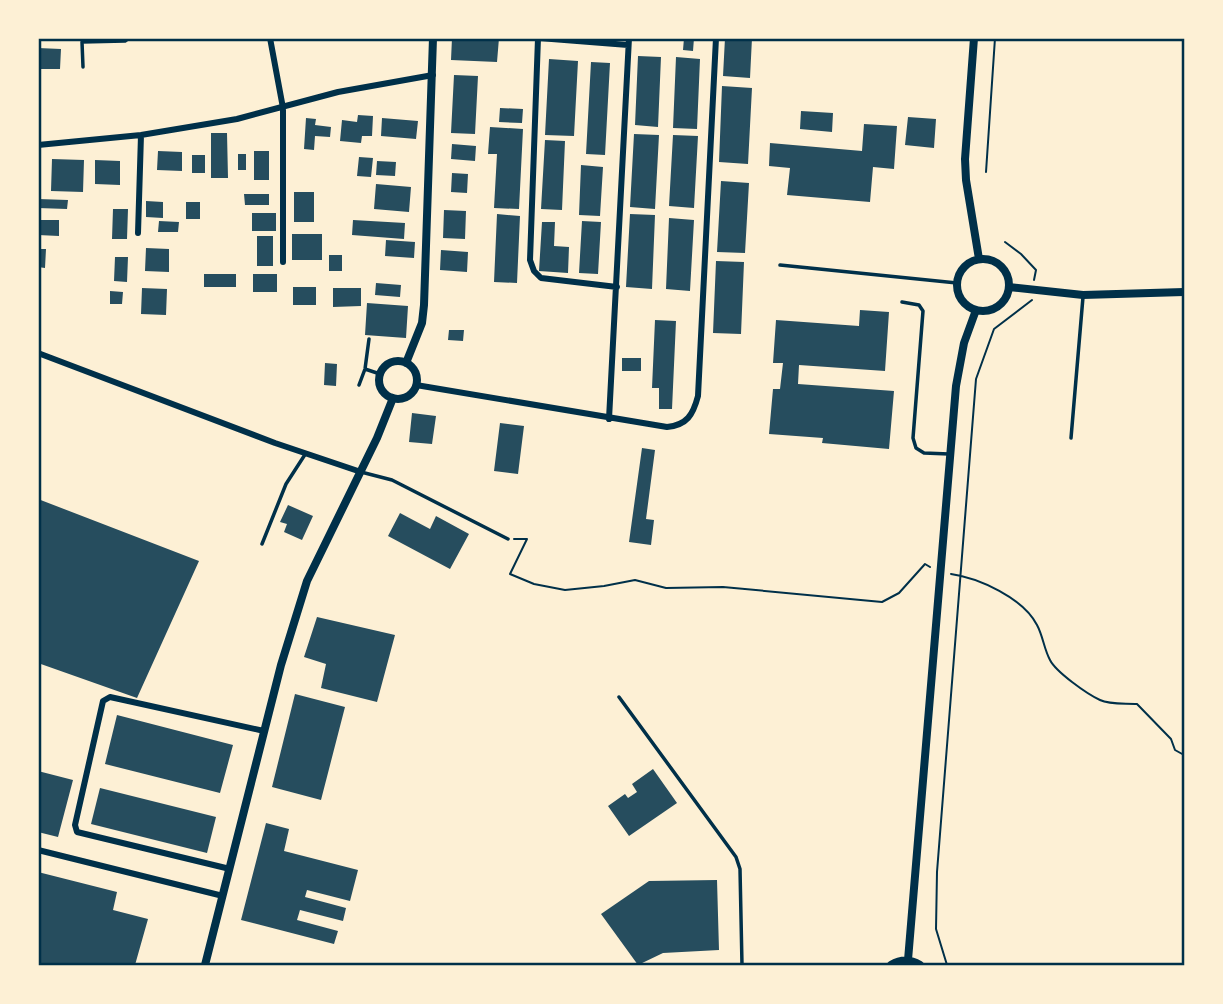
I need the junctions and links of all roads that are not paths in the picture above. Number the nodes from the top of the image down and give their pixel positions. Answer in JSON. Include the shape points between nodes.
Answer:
{"nodes":[{"id":1,"x":129,"y":38,"type":"edge"},
{"id":2,"x":270,"y":38,"type":"edge"},
{"id":3,"x":433,"y":38,"type":"edge"},
{"id":4,"x":538,"y":38,"type":"edge"},
{"id":5,"x":716,"y":38,"type":"edge"},
{"id":6,"x":974,"y":38,"type":"edge"},
{"id":7,"x":629,"y":42,"type":"edge"},
{"id":8,"x":83,"y":67,"type":"dead end"},
{"id":9,"x":433,"y":75,"type":"junction"},
{"id":10,"x":283,"y":108,"type":"junction"},
{"id":11,"x":141,"y":135,"type":"junction"},
{"id":12,"x":38,"y":145,"type":"edge"},
{"id":13,"x":138,"y":233,"type":"dead end"},
{"id":14,"x":979,"y":259,"type":"junction"},
{"id":15,"x":284,"y":262,"type":"dead end"},
{"id":16,"x":780,"y":265,"type":"dead end"},
{"id":17,"x":957,"y":283,"type":"junction"},
{"id":18,"x":617,"y":287,"type":"junction"},
{"id":19,"x":1009,"y":287,"type":"junction"},
{"id":20,"x":1185,"y":292,"type":"edge"},
{"id":21,"x":1083,"y":295,"type":"junction"},
{"id":22,"x":902,"y":302,"type":"dead end"},
{"id":23,"x":976,"y":310,"type":"junction"},
{"id":24,"x":369,"y":339,"type":"dead end"},
{"id":25,"x":38,"y":353,"type":"edge"},
{"id":26,"x":406,"y":363,"type":"junction"},
{"id":27,"x":365,"y":369,"type":"junction"},
{"id":28,"x":380,"y":374,"type":"junction"},
{"id":29,"x":359,"y":385,"type":"dead end"},
{"id":30,"x":416,"y":385,"type":"junction"},
{"id":31,"x":393,"y":398,"type":"junction"},
{"id":32,"x":609,"y":419,"type":"junction"},
{"id":33,"x":1071,"y":438,"type":"dead end"},
{"id":34,"x":306,"y":453,"type":"junction"},
{"id":35,"x":951,"y":454,"type":"junction"},
{"id":36,"x":361,"y":472,"type":"junction"},
{"id":37,"x":508,"y":540,"type":"road end"},
{"id":38,"x":262,"y":544,"type":"dead end"},
{"id":39,"x":619,"y":697,"type":"dead end"},
{"id":40,"x":264,"y":731,"type":"junction"},
{"id":41,"x":38,"y":850,"type":"edge"},
{"id":42,"x":230,"y":869,"type":"junction"},
{"id":43,"x":223,"y":895,"type":"junction"},
{"id":44,"x":908,"y":960,"type":"junction"},
{"id":45,"x":205,"y":965,"type":"edge"},
{"id":46,"x":742,"y":965,"type":"edge"},
{"id":47,"x":891,"y":965,"type":"edge"},
{"id":48,"x":920,"y":965,"type":"edge"}],
"edges":[{"from":1,"to":8,"type":"lane","via":[[82,42]]},
{"from":2,"to":10,"type":"street"},
{"from":3,"to":9,"type":"street"},
{"from":4,"to":7,"type":"street"},
{"from":4,"to":18,"type":"street","via":[[530,260],[541,278]]},
{"from":5,"to":32,"type":"street","via":[[694,412],[687,421],[667,427]]},
{"from":6,"to":14,"type":"street","via":[[966,169]]},
{"from":7,"to":18,"type":"street"},
{"from":9,"to":10,"type":"street","via":[[338,92]]},
{"from":9,"to":26,"type":"street","via":[[424,305],[416,343]]},
{"from":10,"to":11,"type":"street"},
{"from":10,"to":15,"type":"street"},
{"from":11,"to":12,"type":"street"},
{"from":11,"to":13,"type":"street"},
{"from":14,"to":17,"type":"street","via":[[963,268]]},
{"from":14,"to":19,"type":"street","via":[[1000,264]]},
{"from":16,"to":17,"type":"lane"},
{"from":17,"to":23,"type":"street","via":[[963,302]]},
{"from":18,"to":32,"type":"street"},
{"from":19,"to":21,"type":"street"},
{"from":19,"to":23,"type":"street","via":[[1000,305]]},
{"from":20,"to":21,"type":"street"},
{"from":21,"to":33,"type":"lane"},
{"from":22,"to":35,"type":"lane","via":[[919,304],[923,311],[913,438],[916,448],[924,453]]},
{"from":23,"to":35,"type":"street","via":[[956,386]]},
{"from":24,"to":27,"type":"lane"},
{"from":25,"to":34,"type":"street"},
{"from":26,"to":28,"type":"street","via":[[388,364]]},
{"from":26,"to":30,"type":"street","via":[[414,370]]},
{"from":27,"to":28,"type":"lane"},
{"from":27,"to":29,"type":"lane"},
{"from":28,"to":31,"type":"street","via":[[383,391]]},
{"from":30,"to":31,"type":"street","via":[[407,397]]},
{"from":30,"to":32,"type":"street"},
{"from":31,"to":36,"type":"street"},
{"from":34,"to":36,"type":"street"},
{"from":34,"to":38,"type":"lane","via":[[286,484]]},
{"from":35,"to":44,"type":"street"},
{"from":36,"to":37,"type":"lane","via":[[392,480]]},
{"from":36,"to":40,"type":"street","via":[[307,581]]},
{"from":39,"to":46,"type":"lane","via":[[736,857]]},
{"from":40,"to":42,"type":"street"},
{"from":40,"to":42,"type":"street","via":[[110,696],[103,701],[77,832]]},
{"from":41,"to":43,"type":"street"},
{"from":42,"to":43,"type":"street"},
{"from":43,"to":45,"type":"street"},
{"from":44,"to":47,"type":"street"},
{"from":44,"to":48,"type":"street"}]}
